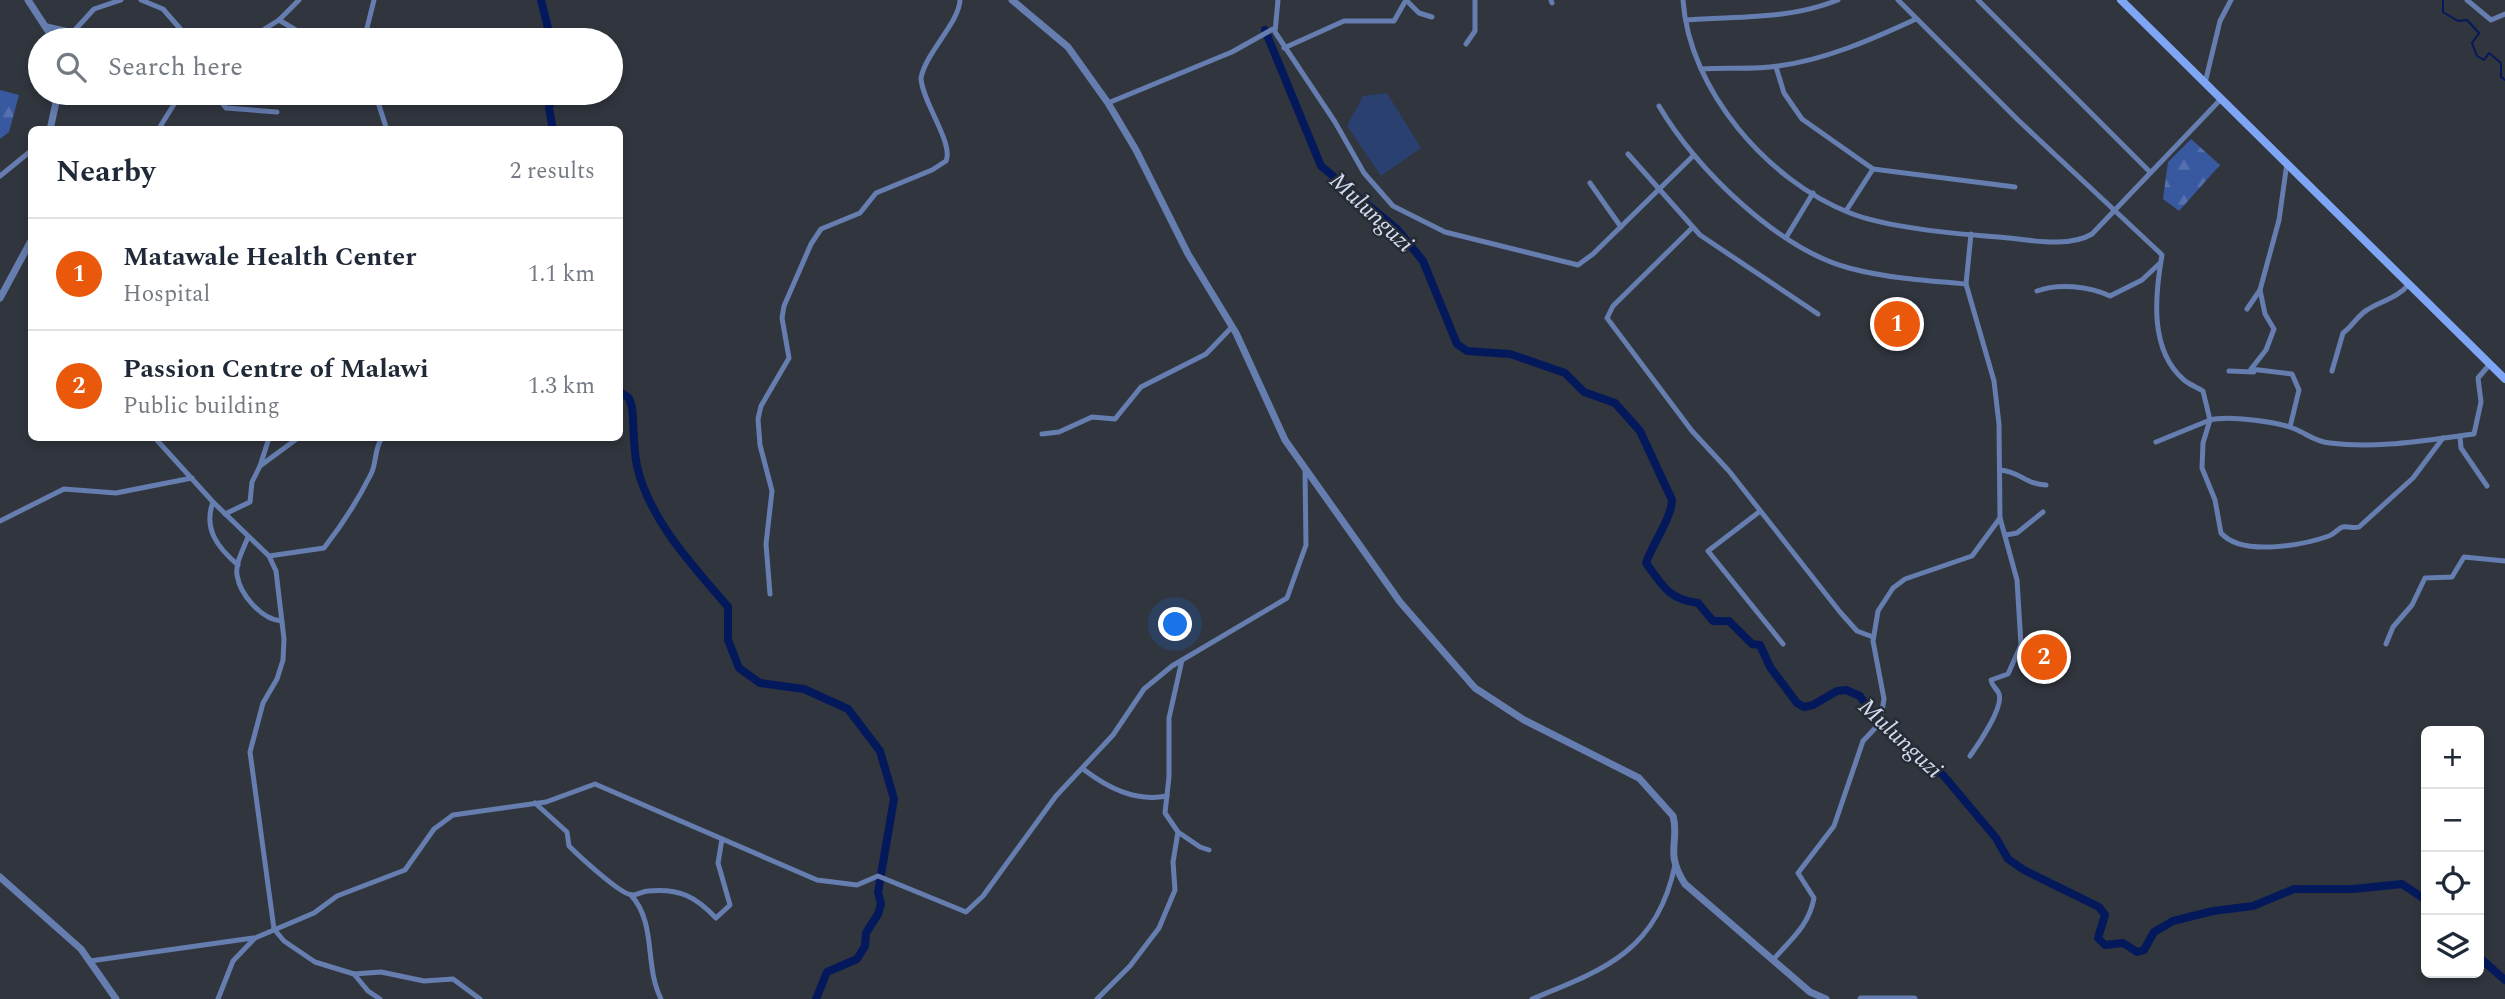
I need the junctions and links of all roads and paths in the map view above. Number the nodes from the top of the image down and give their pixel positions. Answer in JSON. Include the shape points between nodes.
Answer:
{"nodes":[{"id":1,"x":28,"y":0,"type":"edge"},
{"id":2,"x":121,"y":0,"type":"edge"},
{"id":3,"x":141,"y":0,"type":"edge"},
{"id":4,"x":299,"y":0,"type":"edge"},
{"id":5,"x":374,"y":0,"type":"edge"},
{"id":6,"x":960,"y":0,"type":"edge"},
{"id":7,"x":1012,"y":0,"type":"edge"},
{"id":8,"x":1278,"y":0,"type":"edge"},
{"id":9,"x":1406,"y":0,"type":"edge"},
{"id":10,"x":1475,"y":0,"type":"edge"},
{"id":11,"x":1683,"y":0,"type":"edge"},
{"id":12,"x":1838,"y":0,"type":"edge"},
{"id":13,"x":1898,"y":0,"type":"edge"},
{"id":14,"x":1978,"y":0,"type":"edge"},
{"id":15,"x":2121,"y":0,"type":"edge"},
{"id":16,"x":2231,"y":0,"type":"edge"},
{"id":17,"x":2467,"y":0,"type":"edge"},
{"id":18,"x":2505,"y":14,"type":"edge"},
{"id":19,"x":1432,"y":17,"type":"dead end"},
{"id":20,"x":1916,"y":19,"type":"junction"},
{"id":21,"x":279,"y":20,"type":"junction"},
{"id":22,"x":1686,"y":20,"type":"junction"},
{"id":23,"x":47,"y":26,"type":"joint"},
{"id":24,"x":56,"y":28,"type":"edge"},
{"id":25,"x":77,"y":28,"type":"edge"},
{"id":26,"x":180,"y":28,"type":"edge"},
{"id":27,"x":266,"y":28,"type":"edge"},
{"id":28,"x":292,"y":28,"type":"edge"},
{"id":29,"x":367,"y":28,"type":"edge"},
{"id":30,"x":1273,"y":29,"type":"junction"},
{"id":31,"x":1466,"y":44,"type":"dead end"},
{"id":32,"x":1284,"y":48,"type":"junction"},
{"id":33,"x":1776,"y":67,"type":"junction"},
{"id":34,"x":1701,"y":69,"type":"junction"},
{"id":35,"x":2205,"y":83,"type":"junction"},
{"id":36,"x":2221,"y":99,"type":"junction"},
{"id":37,"x":1108,"y":103,"type":"junction"},
{"id":38,"x":55,"y":105,"type":"edge"},
{"id":39,"x":174,"y":105,"type":"edge"},
{"id":40,"x":224,"y":105,"type":"edge"},
{"id":41,"x":380,"y":105,"type":"edge"},
{"id":42,"x":1659,"y":106,"type":"dead end"},
{"id":43,"x":277,"y":112,"type":"dead end"},
{"id":44,"x":51,"y":126,"type":"edge"},
{"id":45,"x":160,"y":126,"type":"edge"},
{"id":46,"x":386,"y":126,"type":"edge"},
{"id":47,"x":28,"y":153,"type":"edge"},
{"id":48,"x":1628,"y":153,"type":"dead end"},
{"id":49,"x":1694,"y":155,"type":"junction"},
{"id":50,"x":2287,"y":163,"type":"junction"},
{"id":51,"x":1873,"y":169,"type":"junction"},
{"id":52,"x":2150,"y":172,"type":"junction"},
{"id":53,"x":0,"y":176,"type":"edge"},
{"id":54,"x":1590,"y":183,"type":"dead end"},
{"id":55,"x":2015,"y":187,"type":"dead end"},
{"id":56,"x":1658,"y":190,"type":"junction"},
{"id":57,"x":1812,"y":192,"type":"junction"},
{"id":58,"x":1846,"y":211,"type":"junction"},
{"id":59,"x":2114,"y":211,"type":"junction"},
{"id":60,"x":1621,"y":227,"type":"junction"},
{"id":61,"x":1692,"y":228,"type":"junction"},
{"id":62,"x":1971,"y":234,"type":"junction"},
{"id":63,"x":1787,"y":236,"type":"junction"},
{"id":64,"x":28,"y":246,"type":"edge"},
{"id":65,"x":2161,"y":262,"type":"junction"},
{"id":66,"x":1966,"y":284,"type":"junction"},
{"id":67,"x":2409,"y":284,"type":"junction"},
{"id":68,"x":2260,"y":290,"type":"junction"},
{"id":69,"x":2037,"y":291,"type":"dead end"},
{"id":70,"x":0,"y":298,"type":"edge"},
{"id":71,"x":2247,"y":309,"type":"dead end"},
{"id":72,"x":1818,"y":314,"type":"dead end"},
{"id":73,"x":1232,"y":327,"type":"junction"},
{"id":74,"x":2490,"y":364,"type":"junction"},
{"id":75,"x":2229,"y":371,"type":"dead end"},
{"id":76,"x":2332,"y":371,"type":"dead end"},
{"id":77,"x":2254,"y":372,"type":"junction"},
{"id":78,"x":2505,"y":379,"type":"edge"},
{"id":79,"x":2210,"y":420,"type":"junction"},
{"id":80,"x":2290,"y":427,"type":"junction"},
{"id":81,"x":1042,"y":434,"type":"dead end"},
{"id":82,"x":2460,"y":436,"type":"junction"},
{"id":83,"x":2443,"y":438,"type":"junction"},
{"id":84,"x":158,"y":441,"type":"edge"},
{"id":85,"x":268,"y":441,"type":"edge"},
{"id":86,"x":288,"y":441,"type":"edge"},
{"id":87,"x":380,"y":441,"type":"edge"},
{"id":88,"x":2156,"y":442,"type":"dead end"},
{"id":89,"x":260,"y":467,"type":"junction"},
{"id":90,"x":2000,"y":470,"type":"junction"},
{"id":91,"x":1305,"y":471,"type":"junction"},
{"id":92,"x":192,"y":478,"type":"junction"},
{"id":93,"x":2046,"y":485,"type":"dead end"},
{"id":94,"x":2487,"y":486,"type":"dead end"},
{"id":95,"x":213,"y":502,"type":"junction"},
{"id":96,"x":1759,"y":512,"type":"junction"},
{"id":97,"x":2043,"y":512,"type":"dead end"},
{"id":98,"x":225,"y":514,"type":"junction"},
{"id":99,"x":2000,"y":518,"type":"junction"},
{"id":100,"x":0,"y":521,"type":"edge"},
{"id":101,"x":2006,"y":535,"type":"junction"},
{"id":102,"x":248,"y":537,"type":"junction"},
{"id":103,"x":269,"y":556,"type":"junction"},
{"id":104,"x":2505,"y":561,"type":"edge"},
{"id":105,"x":238,"y":565,"type":"junction"},
{"id":106,"x":770,"y":594,"type":"dead end"},
{"id":107,"x":282,"y":621,"type":"junction"},
{"id":108,"x":1873,"y":637,"type":"junction"},
{"id":109,"x":1783,"y":644,"type":"dead end"},
{"id":110,"x":2386,"y":644,"type":"dead end"},
{"id":111,"x":1182,"y":660,"type":"junction"},
{"id":112,"x":1970,"y":756,"type":"dead end"},
{"id":113,"x":1083,"y":769,"type":"junction"},
{"id":114,"x":1167,"y":796,"type":"junction"},
{"id":115,"x":535,"y":803,"type":"junction"},
{"id":116,"x":1178,"y":832,"type":"junction"},
{"id":117,"x":722,"y":839,"type":"junction"},
{"id":118,"x":1209,"y":850,"type":"dead end"},
{"id":119,"x":1675,"y":865,"type":"junction"},
{"id":120,"x":0,"y":877,"type":"edge"},
{"id":121,"x":631,"y":895,"type":"junction"},
{"id":122,"x":274,"y":929,"type":"junction"},
{"id":123,"x":254,"y":938,"type":"junction"},
{"id":124,"x":1773,"y":960,"type":"junction"},
{"id":125,"x":90,"y":961,"type":"junction"},
{"id":126,"x":355,"y":974,"type":"junction"},
{"id":127,"x":1813,"y":996,"type":"edge"},
{"id":128,"x":116,"y":999,"type":"edge"},
{"id":129,"x":218,"y":999,"type":"edge"},
{"id":130,"x":380,"y":999,"type":"edge"},
{"id":131,"x":480,"y":999,"type":"edge"},
{"id":132,"x":661,"y":999,"type":"edge"},
{"id":133,"x":1097,"y":999,"type":"edge"},
{"id":134,"x":1532,"y":999,"type":"edge"},
{"id":135,"x":1826,"y":999,"type":"edge"},
{"id":136,"x":1861,"y":999,"type":"edge"},
{"id":137,"x":1914,"y":999,"type":"edge"}],
"edges":[{"from":1,"to":23,"type":"street"},
{"from":2,"to":25,"type":"street","via":[[94,9]]},
{"from":3,"to":26,"type":"street","via":[[163,9]]},
{"from":4,"to":21,"type":"street"},
{"from":5,"to":29,"type":"street"},
{"from":6,"to":106,"type":"street","via":[[921,78],[932,117],[947,145],[946,161],[876,193],[855,216],[823,228],[811,244],[784,306],[789,358],[761,406],[757,427],[772,491],[765,544]]},
{"from":7,"to":37,"type":"street","via":[[1068,47]]},
{"from":8,"to":30,"type":"street"},
{"from":9,"to":19,"type":"street","via":[[1419,13]]},
{"from":9,"to":32,"type":"street","via":[[1394,21],[1344,21]]},
{"from":10,"to":31,"type":"street","via":[[1475,31]]},
{"from":11,"to":22,"type":"street"},
{"from":12,"to":22,"type":"street","via":[[1770,18]]},
{"from":13,"to":20,"type":"street"},
{"from":14,"to":52,"type":"street"},
{"from":15,"to":35,"type":"main road"},
{"from":16,"to":35,"type":"street"},
{"from":17,"to":18,"type":"street","via":[[2491,20]]},
{"from":20,"to":33,"type":"street","via":[[1854,45]]},
{"from":20,"to":59,"type":"street"},
{"from":21,"to":27,"type":"street"},
{"from":21,"to":28,"type":"street"},
{"from":22,"to":34,"type":"street"},
{"from":23,"to":24,"type":"street"},
{"from":30,"to":32,"type":"street"},
{"from":30,"to":37,"type":"street","via":[[1232,52]]},
{"from":32,"to":60,"type":"street","via":[[1369,180],[1395,207],[1445,232],[1573,266],[1584,262]]},
{"from":33,"to":34,"type":"street"},
{"from":33,"to":51,"type":"street","via":[[1784,93],[1801,120]]},
{"from":34,"to":57,"type":"street","via":[[1724,110],[1753,147]]},
{"from":35,"to":36,"type":"main road"},
{"from":36,"to":50,"type":"main road"},
{"from":36,"to":52,"type":"street"},
{"from":37,"to":73,"type":"street"},
{"from":38,"to":44,"type":"street"},
{"from":39,"to":45,"type":"street"},
{"from":40,"to":43,"type":"street"},
{"from":41,"to":46,"type":"street"},
{"from":42,"to":49,"type":"street"},
{"from":47,"to":53,"type":"street"},
{"from":48,"to":56,"type":"street"},
{"from":49,"to":56,"type":"street"},
{"from":49,"to":63,"type":"street","via":[[1725,190]]},
{"from":50,"to":67,"type":"main road"},
{"from":50,"to":68,"type":"street","via":[[2279,220]]},
{"from":51,"to":55,"type":"street"},
{"from":51,"to":58,"type":"street"},
{"from":52,"to":59,"type":"street"},
{"from":54,"to":60,"type":"street"},
{"from":56,"to":60,"type":"street"},
{"from":56,"to":61,"type":"street"},
{"from":57,"to":58,"type":"street"},
{"from":57,"to":63,"type":"street"},
{"from":58,"to":62,"type":"street"},
{"from":59,"to":62,"type":"street","via":[[2092,234],[2078,241]]},
{"from":59,"to":65,"type":"street","via":[[2159,252]]},
{"from":61,"to":72,"type":"street"},
{"from":61,"to":96,"type":"street","via":[[1607,318]]},
{"from":62,"to":66,"type":"street"},
{"from":63,"to":66,"type":"street","via":[[1849,268]]},
{"from":64,"to":70,"type":"street"},
{"from":65,"to":69,"type":"street","via":[[2142,280],[2110,296],[2060,286]]},
{"from":65,"to":79,"type":"street","via":[[2155,290],[2164,352],[2184,380],[2203,391]]},
{"from":66,"to":90,"type":"street","via":[[1994,381]]},
{"from":67,"to":74,"type":"main road"},
{"from":67,"to":76,"type":"street","via":[[2400,295],[2364,312],[2340,335]]},
{"from":68,"to":71,"type":"street"},
{"from":68,"to":77,"type":"street","via":[[2274,329],[2266,350],[2251,368]]},
{"from":73,"to":81,"type":"street","via":[[1206,354],[1141,387],[1115,419],[1092,417],[1059,432]]},
{"from":73,"to":91,"type":"street","via":[[1281,433]]},
{"from":74,"to":78,"type":"main road"},
{"from":74,"to":82,"type":"street","via":[[2478,378],[2481,402],[2476,431]]},
{"from":75,"to":77,"type":"street"},
{"from":77,"to":80,"type":"street","via":[[2292,374],[2299,390]]},
{"from":79,"to":80,"type":"street","via":[[2267,421]]},
{"from":79,"to":83,"type":"street","via":[[2202,468],[2221,533],[2232,541],[2267,546],[2296,546],[2342,528],[2360,527],[2413,478]]},
{"from":79,"to":88,"type":"street"},
{"from":80,"to":83,"type":"street","via":[[2319,442],[2343,444],[2408,445]]},
{"from":82,"to":83,"type":"street"},
{"from":82,"to":94,"type":"street","via":[[2461,448]]},
{"from":84,"to":92,"type":"street"},
{"from":85,"to":89,"type":"street"},
{"from":86,"to":89,"type":"street"},
{"from":87,"to":103,"type":"street","via":[[373,471],[324,548]]},
{"from":89,"to":98,"type":"street","via":[[252,482],[251,500]]},
{"from":90,"to":93,"type":"street","via":[[2016,472],[2030,484]]},
{"from":90,"to":99,"type":"street"},
{"from":91,"to":111,"type":"street","via":[[1306,545],[1289,594],[1280,604]]},
{"from":91,"to":119,"type":"street","via":[[1400,602],[1471,684],[1524,720],[1619,766],[1652,789],[1672,816]]},
{"from":92,"to":95,"type":"street"},
{"from":92,"to":100,"type":"street","via":[[115,493],[64,489]]},
{"from":95,"to":98,"type":"street"},
{"from":95,"to":105,"type":"street","via":[[211,535]]},
{"from":96,"to":108,"type":"street","via":[[1857,631]]},
{"from":96,"to":109,"type":"street","via":[[1709,551]]},
{"from":97,"to":101,"type":"street","via":[[2017,533]]},
{"from":98,"to":102,"type":"street"},
{"from":99,"to":101,"type":"street"},
{"from":99,"to":108,"type":"street","via":[[1972,556],[1918,572],[1893,588],[1878,611]]},
{"from":101,"to":112,"type":"street","via":[[2017,580],[2021,645],[2008,674],[1991,680],[2000,702]]},
{"from":102,"to":103,"type":"street"},
{"from":102,"to":105,"type":"street"},
{"from":103,"to":107,"type":"street","via":[[276,571]]},
{"from":104,"to":110,"type":"street","via":[[2464,557],[2452,577],[2425,578]]},
{"from":105,"to":107,"type":"street","via":[[238,579],[255,608]]},
{"from":107,"to":122,"type":"street","via":[[283,660],[263,703],[250,752]]},
{"from":108,"to":124,"type":"street","via":[[1884,699],[1880,723],[1863,741],[1834,826],[1798,873],[1814,898],[1808,917]]},
{"from":111,"to":113,"type":"street","via":[[1143,691],[1127,718]]},
{"from":111,"to":114,"type":"street","via":[[1169,718]]},
{"from":113,"to":114,"type":"street","via":[[1121,793],[1152,799]]},
{"from":113,"to":117,"type":"street","via":[[1024,835],[995,881],[967,912],[878,876],[857,885],[817,880]]},
{"from":114,"to":116,"type":"street","via":[[1166,815]]},
{"from":115,"to":117,"type":"street","via":[[598,784]]},
{"from":115,"to":121,"type":"street","via":[[567,832],[569,846],[589,866]]},
{"from":115,"to":122,"type":"street","via":[[453,815],[435,829],[405,870],[337,896],[314,913]]},
{"from":116,"to":118,"type":"street"},
{"from":116,"to":133,"type":"street","via":[[1175,890],[1159,928]]},
{"from":117,"to":121,"type":"street","via":[[718,863],[730,905],[716,918],[690,895],[659,891]]},
{"from":119,"to":124,"type":"street","via":[[1694,893]]},
{"from":119,"to":134,"type":"street","via":[[1657,911],[1628,953],[1587,977]]},
{"from":120,"to":125,"type":"street"},
{"from":121,"to":132,"type":"street","via":[[646,918],[649,957]]},
{"from":122,"to":123,"type":"street"},
{"from":122,"to":126,"type":"street","via":[[314,962]]},
{"from":123,"to":125,"type":"street"},
{"from":123,"to":129,"type":"street","via":[[233,961]]},
{"from":124,"to":127,"type":"street"},
{"from":125,"to":128,"type":"street"},
{"from":126,"to":130,"type":"street"},
{"from":126,"to":131,"type":"street","via":[[453,979]]},
{"from":127,"to":135,"type":"street"},
{"from":136,"to":137,"type":"street"}]}
